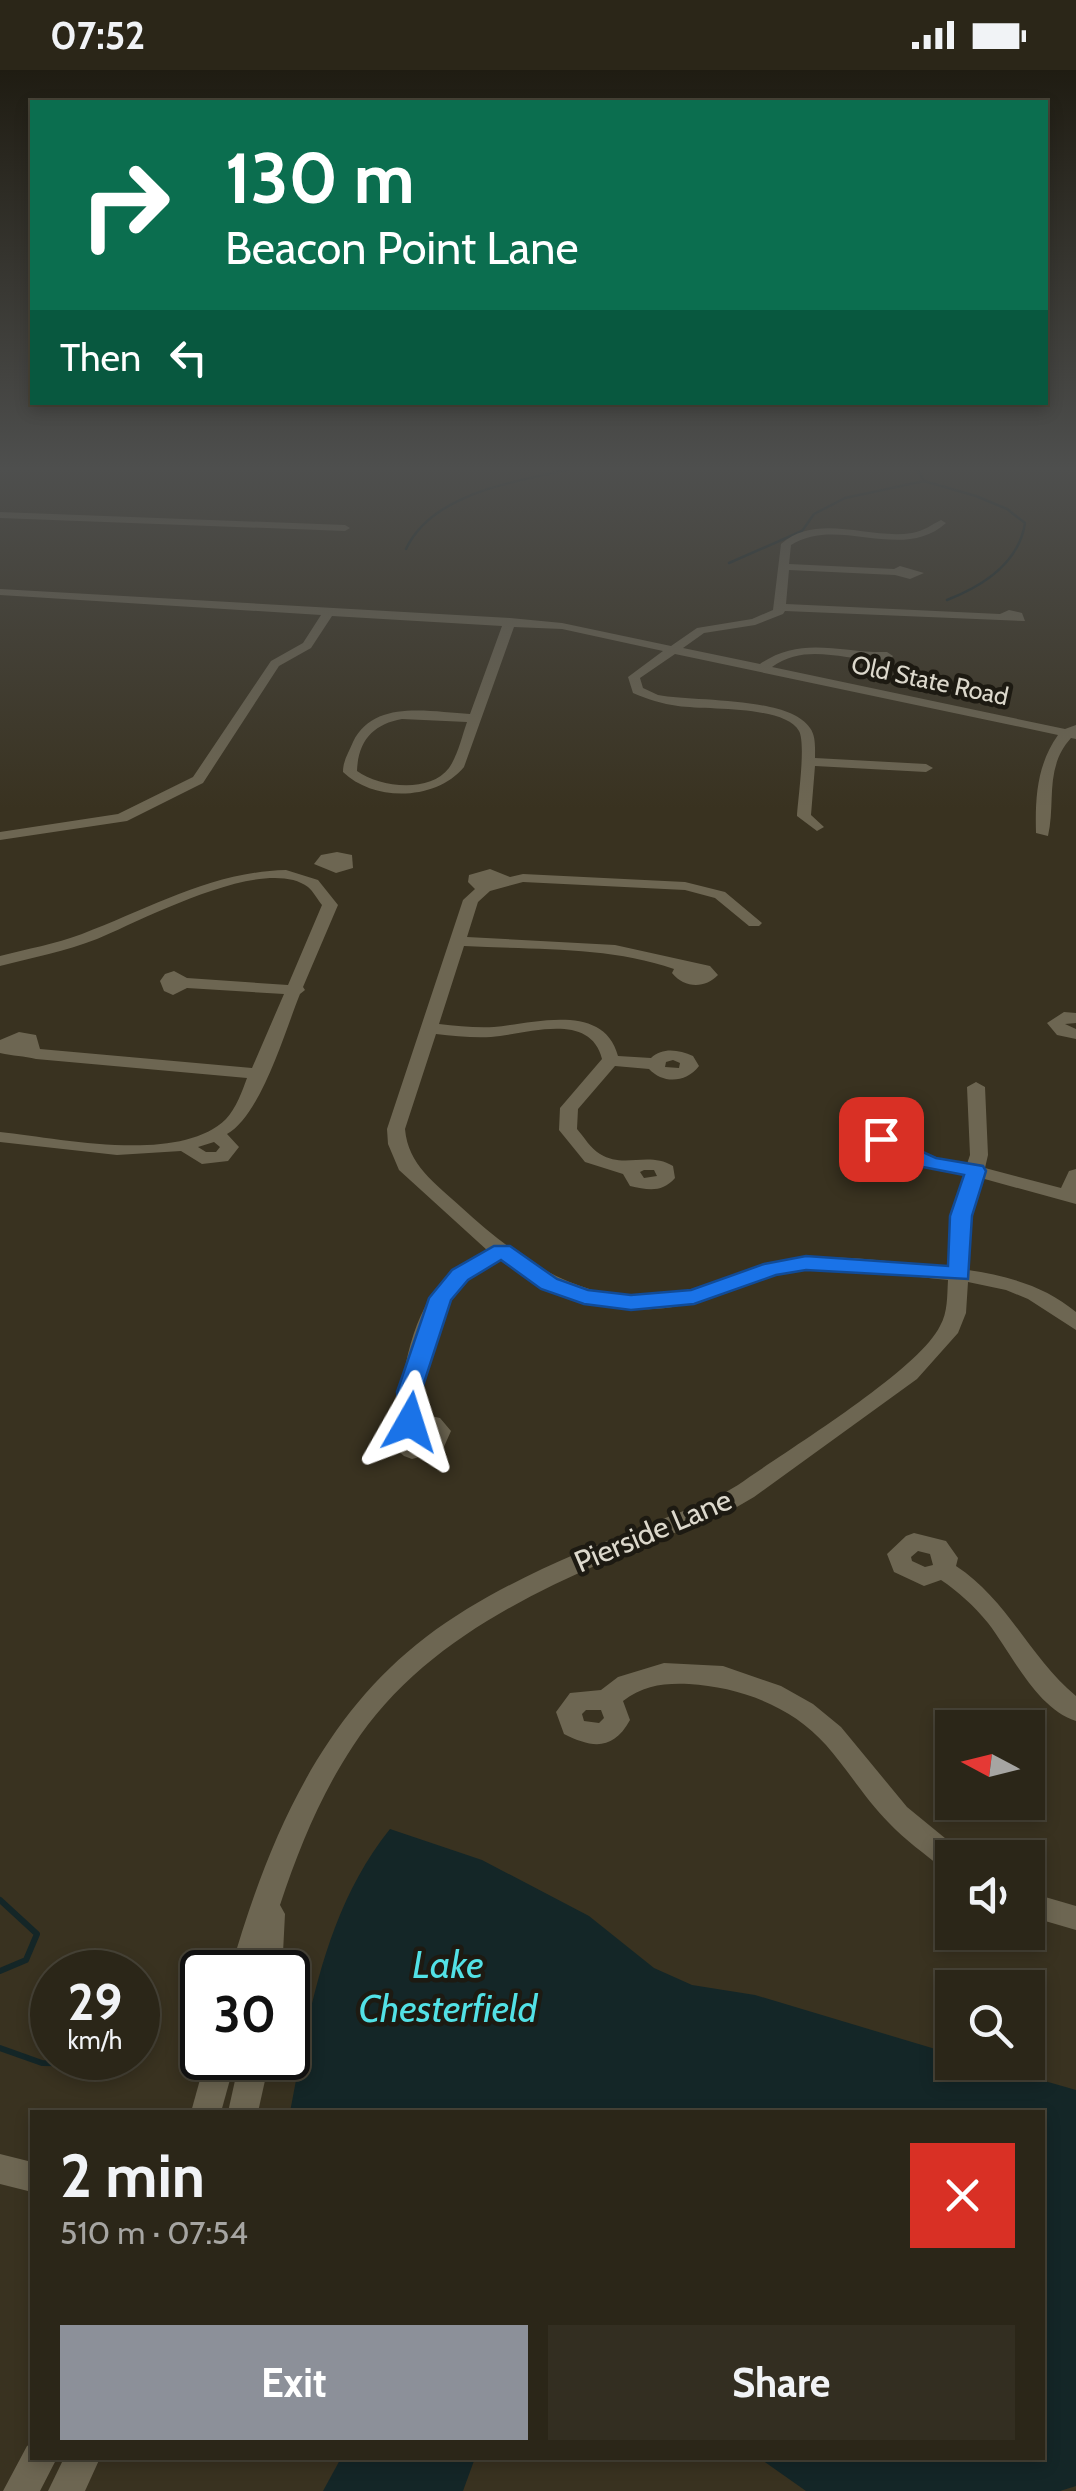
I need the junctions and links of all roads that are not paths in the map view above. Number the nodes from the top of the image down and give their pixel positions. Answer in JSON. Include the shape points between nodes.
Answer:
{"nodes":[{"id":1,"x":783,"y":582,"type":"edge"},
{"id":2,"x":0,"y":592,"type":"edge"},
{"id":3,"x":781,"y":607,"type":"junction"},
{"id":4,"x":330,"y":609,"type":"junction"},
{"id":5,"x":1000,"y":617,"type":"dead end"},
{"id":6,"x":510,"y":621,"type":"junction"},
{"id":7,"x":673,"y":647,"type":"junction"},
{"id":8,"x":887,"y":656,"type":"dead end"},
{"id":9,"x":764,"y":667,"type":"junction"},
{"id":10,"x":475,"y":718,"type":"junction"},
{"id":11,"x":1076,"y":718,"type":"edge"},
{"id":12,"x":1022,"y":723,"type":"junction"},
{"id":13,"x":1073,"y":732,"type":"edge"},
{"id":14,"x":806,"y":762,"type":"junction"},
{"id":15,"x":926,"y":768,"type":"dead end"},
{"id":16,"x":817,"y":827,"type":"dead end"},
{"id":17,"x":1042,"y":834,"type":"dead end"},
{"id":18,"x":0,"y":836,"type":"edge"},
{"id":19,"x":326,"y":868,"type":"dead end"},
{"id":20,"x":307,"y":880,"type":"junction"},
{"id":21,"x":754,"y":923,"type":"dead end"},
{"id":22,"x":456,"y":940,"type":"junction"},
{"id":23,"x":0,"y":962,"type":"edge"},
{"id":24,"x":682,"y":967,"type":"dead end"},
{"id":25,"x":183,"y":983,"type":"dead end"},
{"id":26,"x":296,"y":990,"type":"junction"},
{"id":27,"x":1076,"y":1018,"type":"edge"},
{"id":28,"x":429,"y":1028,"type":"junction"},
{"id":29,"x":1076,"y":1034,"type":"edge"},
{"id":30,"x":28,"y":1049,"type":"dead end"},
{"id":31,"x":611,"y":1060,"type":"junction"},
{"id":32,"x":655,"y":1064,"type":"dead end"},
{"id":33,"x":258,"y":1074,"type":"junction"},
{"id":34,"x":976,"y":1087,"type":"dead end"},
{"id":35,"x":0,"y":1137,"type":"edge"},
{"id":36,"x":881,"y":1139,"type":"dead end"},
{"id":37,"x":630,"y":1170,"type":"dead end"},
{"id":38,"x":976,"y":1171,"type":"junction"},
{"id":39,"x":1076,"y":1176,"type":"edge"},
{"id":40,"x":1072,"y":1197,"type":"edge"},
{"id":41,"x":502,"y":1250,"type":"junction"},
{"id":42,"x":960,"y":1274,"type":"junction"},
{"id":43,"x":1076,"y":1323,"type":"edge"},
{"id":44,"x":410,"y":1422,"type":"dead end"},
{"id":45,"x":944,"y":1570,"type":"dead end"},
{"id":46,"x":606,"y":1700,"type":"dead end"},
{"id":47,"x":1076,"y":1711,"type":"edge"},
{"id":48,"x":935,"y":1846,"type":"edge"},
{"id":49,"x":272,"y":1892,"type":"junction"},
{"id":50,"x":1045,"y":1909,"type":"edge"},
{"id":51,"x":1076,"y":1918,"type":"edge"},
{"id":52,"x":252,"y":1950,"type":"edge"},
{"id":53,"x":269,"y":1950,"type":"edge"},
{"id":54,"x":215,"y":2080,"type":"edge"},
{"id":55,"x":250,"y":2080,"type":"edge"},
{"id":56,"x":207,"y":2110,"type":"edge"},
{"id":57,"x":243,"y":2110,"type":"edge"},
{"id":58,"x":0,"y":2169,"type":"edge"},
{"id":59,"x":30,"y":2176,"type":"edge"},
{"id":60,"x":38,"y":2460,"type":"edge"},
{"id":61,"x":82,"y":2460,"type":"edge"},
{"id":62,"x":21,"y":2491,"type":"edge"},
{"id":63,"x":66,"y":2491,"type":"edge"}],
"edges":[{"from":1,"to":3,"type":"street"},
{"from":2,"to":4,"type":"street","name":"Old State Road"},
{"from":3,"to":5,"type":"street"},
{"from":3,"to":7,"type":"street","via":[[775,616],[701,630]]},
{"from":4,"to":6,"type":"street","name":"Old State Road"},
{"from":4,"to":18,"type":"street","via":[[302,649],[275,664],[198,780],[122,818]]},
{"from":6,"to":7,"type":"street","name":"Old State Road"},
{"from":6,"to":10,"type":"street"},
{"from":7,"to":9,"type":"street","name":"Old State Road"},
{"from":7,"to":14,"type":"street","via":[[634,677],[638,696],[783,715],[806,732]]},
{"from":8,"to":9,"type":"street","via":[[801,649]]},
{"from":9,"to":12,"type":"street","name":"Old State Road"},
{"from":10,"to":10,"type":"street","via":[[457,767],[442,781],[381,786],[350,772],[367,727],[380,718]]},
{"from":11,"to":12,"type":"street"},
{"from":12,"to":13,"type":"street","name":"Old State Road"},
{"from":13,"to":17,"type":"street","via":[[1056,746],[1042,790]]},
{"from":14,"to":15,"type":"street"},
{"from":14,"to":16,"type":"street","via":[[804,816]]},
{"from":19,"to":20,"type":"street"},
{"from":20,"to":23,"type":"street","via":[[232,877],[85,938]]},
{"from":20,"to":26,"type":"street","via":[[330,905]]},
{"from":21,"to":22,"type":"street","via":[[720,895],[685,886],[533,877],[485,888],[471,900]]},
{"from":22,"to":24,"type":"street","via":[[632,952]]},
{"from":22,"to":28,"type":"street"},
{"from":25,"to":26,"type":"street"},
{"from":26,"to":33,"type":"street"},
{"from":27,"to":29,"type":"street","via":[[1055,1023]]},
{"from":28,"to":31,"type":"street","via":[[582,1027],[606,1040]]},
{"from":28,"to":41,"type":"street","via":[[397,1144],[406,1166]]},
{"from":30,"to":33,"type":"street"},
{"from":31,"to":32,"type":"street"},
{"from":31,"to":37,"type":"street","via":[[569,1108],[568,1130],[592,1158]]},
{"from":33,"to":35,"type":"street","via":[[233,1122],[216,1134],[230,1147],[222,1157],[202,1158],[184,1145],[151,1150]]},
{"from":34,"to":38,"type":"street","name":"Pierside Lane"},
{"from":36,"to":38,"type":"street","via":[[930,1163]]},
{"from":38,"to":40,"type":"street"},
{"from":38,"to":42,"type":"street","name":"Pierside Lane","via":[[961,1216]]},
{"from":39,"to":40,"type":"street"},
{"from":41,"to":42,"type":"street","via":[[549,1284],[631,1302],[694,1297],[772,1268],[806,1263]]},
{"from":41,"to":44,"type":"street","via":[[460,1275],[440,1298],[409,1392]]},
{"from":42,"to":43,"type":"street","via":[[1022,1288]]},
{"from":42,"to":49,"type":"street","name":"Pierside Lane","via":[[956,1313],[928,1358],[746,1491],[520,1588],[467,1618],[388,1684],[322,1773]]},
{"from":45,"to":47,"type":"street","via":[[993,1608],[1033,1670]]},
{"from":46,"to":48,"type":"street","via":[[628,1684],[664,1673],[723,1676],[772,1693],[832,1734],[898,1815]]},
{"from":49,"to":52,"type":"street","name":"Pierside Lane"},
{"from":49,"to":53,"type":"street","name":"Pierside Lane"},
{"from":50,"to":51,"type":"street"},
{"from":54,"to":56,"type":"street"},
{"from":55,"to":57,"type":"street"},
{"from":58,"to":59,"type":"street"},
{"from":60,"to":62,"type":"street"},
{"from":61,"to":63,"type":"street"}]}
